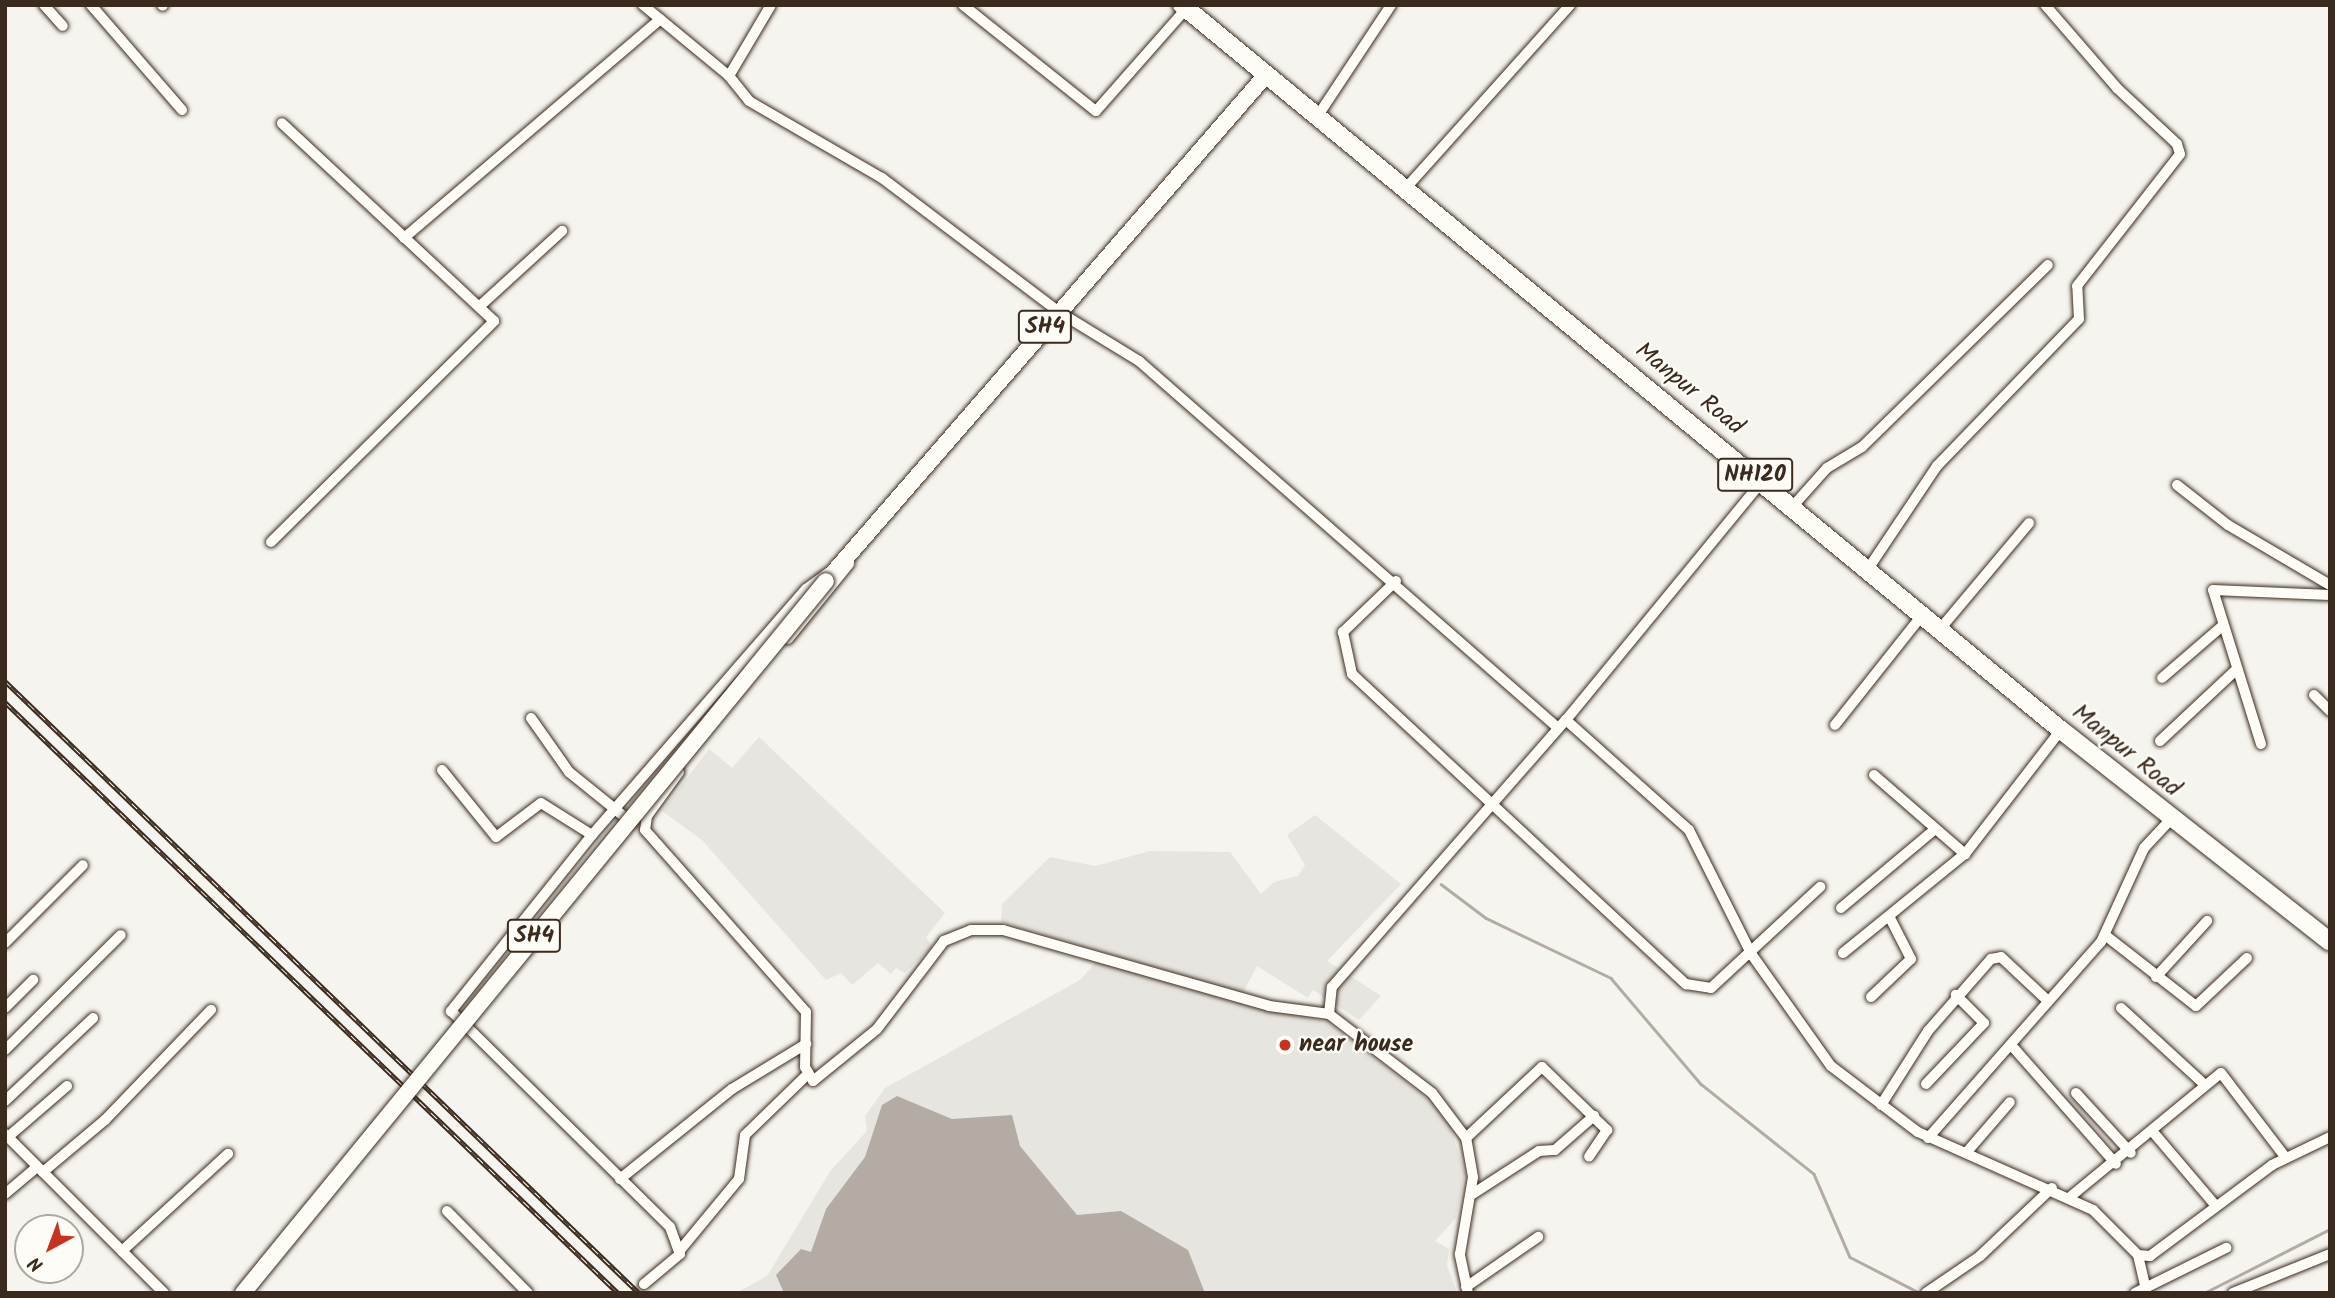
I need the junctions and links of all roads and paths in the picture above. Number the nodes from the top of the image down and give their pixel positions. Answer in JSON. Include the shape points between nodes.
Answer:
{"nodes":[{"id":1,"x":44,"y":5,"type":"edge"},
{"id":2,"x":91,"y":5,"type":"edge"},
{"id":3,"x":643,"y":5,"type":"edge"},
{"id":4,"x":771,"y":5,"type":"edge"},
{"id":5,"x":963,"y":5,"type":"edge"},
{"id":6,"x":1391,"y":5,"type":"edge"},
{"id":7,"x":1570,"y":5,"type":"edge"},
{"id":8,"x":2045,"y":5,"type":"edge"},
{"id":9,"x":1184,"y":7,"type":"edge"},
{"id":10,"x":660,"y":19,"type":"junction"},
{"id":11,"x":63,"y":26,"type":"dead end"},
{"id":12,"x":1266,"y":75,"type":"junction"},
{"id":13,"x":729,"y":76,"type":"junction"},
{"id":14,"x":182,"y":110,"type":"dead end"},
{"id":15,"x":1317,"y":117,"type":"junction"},
{"id":16,"x":282,"y":123,"type":"dead end"},
{"id":17,"x":1405,"y":189,"type":"junction"},
{"id":18,"x":562,"y":231,"type":"dead end"},
{"id":19,"x":404,"y":238,"type":"junction"},
{"id":20,"x":2048,"y":265,"type":"dead end"},
{"id":21,"x":481,"y":304,"type":"junction"},
{"id":22,"x":1059,"y":312,"type":"junction"},
{"id":23,"x":1762,"y":480,"type":"junction"},
{"id":24,"x":2177,"y":485,"type":"dead end"},
{"id":25,"x":1793,"y":506,"type":"junction"},
{"id":26,"x":2029,"y":523,"type":"dead end"},
{"id":27,"x":271,"y":542,"type":"dead end"},
{"id":28,"x":859,"y":545,"type":"junction"},
{"id":29,"x":1868,"y":569,"type":"junction"},
{"id":30,"x":830,"y":575,"type":"junction"},
{"id":31,"x":1396,"y":581,"type":"junction"},
{"id":32,"x":2330,"y":584,"type":"edge"},
{"id":33,"x":2330,"y":595,"type":"edge"},
{"id":34,"x":1924,"y":614,"type":"junction"},
{"id":35,"x":2221,"y":627,"type":"junction"},
{"id":36,"x":1941,"y":628,"type":"junction"},
{"id":37,"x":2237,"y":669,"type":"junction"},
{"id":38,"x":2162,"y":678,"type":"dead end"},
{"id":39,"x":2314,"y":695,"type":"dead end"},
{"id":40,"x":2330,"y":711,"type":"edge"},
{"id":41,"x":531,"y":718,"type":"dead end"},
{"id":42,"x":1562,"y":724,"type":"junction"},
{"id":43,"x":1835,"y":725,"type":"dead end"},
{"id":44,"x":2061,"y":730,"type":"junction"},
{"id":45,"x":2160,"y":741,"type":"dead end"},
{"id":46,"x":2261,"y":744,"type":"dead end"},
{"id":47,"x":442,"y":770,"type":"dead end"},
{"id":48,"x":1874,"y":775,"type":"dead end"},
{"id":49,"x":1494,"y":804,"type":"junction"},
{"id":50,"x":613,"y":812,"type":"junction"},
{"id":51,"x":2171,"y":819,"type":"junction"},
{"id":52,"x":644,"y":829,"type":"junction"},
{"id":53,"x":1934,"y":830,"type":"junction"},
{"id":54,"x":592,"y":835,"type":"junction"},
{"id":55,"x":1965,"y":854,"type":"junction"},
{"id":56,"x":83,"y":865,"type":"dead end"},
{"id":57,"x":1820,"y":887,"type":"dead end"},
{"id":58,"x":1841,"y":908,"type":"dead end"},
{"id":59,"x":1891,"y":918,"type":"junction"},
{"id":60,"x":2207,"y":921,"type":"dead end"},
{"id":61,"x":2105,"y":935,"type":"junction"},
{"id":62,"x":121,"y":936,"type":"dead end"},
{"id":63,"x":2329,"y":939,"type":"edge"},
{"id":64,"x":5,"y":943,"type":"edge"},
{"id":65,"x":1843,"y":953,"type":"dead end"},
{"id":66,"x":1752,"y":955,"type":"junction"},
{"id":67,"x":2247,"y":958,"type":"dead end"},
{"id":68,"x":2155,"y":977,"type":"junction"},
{"id":69,"x":33,"y":980,"type":"dead end"},
{"id":70,"x":1956,"y":995,"type":"junction"},
{"id":71,"x":1871,"y":997,"type":"dead end"},
{"id":72,"x":2048,"y":1001,"type":"junction"},
{"id":73,"x":5,"y":1008,"type":"edge"},
{"id":74,"x":2121,"y":1008,"type":"dead end"},
{"id":75,"x":211,"y":1010,"type":"dead end"},
{"id":76,"x":1329,"y":1014,"type":"junction"},
{"id":77,"x":93,"y":1018,"type":"dead end"},
{"id":78,"x":806,"y":1044,"type":"junction"},
{"id":79,"x":2012,"y":1046,"type":"junction"},
{"id":80,"x":5,"y":1050,"type":"edge"},
{"id":81,"x":807,"y":1075,"type":"junction"},
{"id":82,"x":1926,"y":1084,"type":"dead end"},
{"id":83,"x":2204,"y":1084,"type":"junction"},
{"id":84,"x":67,"y":1086,"type":"dead end"},
{"id":85,"x":2076,"y":1093,"type":"dead end"},
{"id":86,"x":5,"y":1101,"type":"edge"},
{"id":87,"x":2010,"y":1102,"type":"dead end"},
{"id":88,"x":1881,"y":1105,"type":"junction"},
{"id":89,"x":1594,"y":1116,"type":"junction"},
{"id":90,"x":2153,"y":1132,"type":"junction"},
{"id":91,"x":7,"y":1136,"type":"edge"},
{"id":92,"x":2330,"y":1137,"type":"edge"},
{"id":93,"x":1466,"y":1138,"type":"junction"},
{"id":94,"x":1928,"y":1138,"type":"junction"},
{"id":95,"x":1966,"y":1153,"type":"junction"},
{"id":96,"x":2131,"y":1153,"type":"junction"},
{"id":97,"x":228,"y":1154,"type":"dead end"},
{"id":98,"x":1589,"y":1157,"type":"dead end"},
{"id":99,"x":2286,"y":1158,"type":"junction"},
{"id":100,"x":2116,"y":1164,"type":"junction"},
{"id":101,"x":40,"y":1169,"type":"junction"},
{"id":102,"x":620,"y":1180,"type":"junction"},
{"id":103,"x":2052,"y":1188,"type":"junction"},
{"id":104,"x":5,"y":1194,"type":"edge"},
{"id":105,"x":1471,"y":1195,"type":"junction"},
{"id":106,"x":2070,"y":1197,"type":"junction"},
{"id":107,"x":2216,"y":1206,"type":"junction"},
{"id":108,"x":447,"y":1211,"type":"dead end"},
{"id":109,"x":1538,"y":1237,"type":"dead end"},
{"id":110,"x":2226,"y":1248,"type":"dead end"},
{"id":111,"x":681,"y":1249,"type":"junction"},
{"id":112,"x":122,"y":1251,"type":"junction"},
{"id":113,"x":2330,"y":1254,"type":"edge"},
{"id":114,"x":2138,"y":1255,"type":"junction"},
{"id":115,"x":644,"y":1284,"type":"tunnel mouth"},
{"id":116,"x":2147,"y":1289,"type":"junction"},
{"id":117,"x":1467,"y":1290,"type":"edge"},
{"id":118,"x":164,"y":1293,"type":"edge"},
{"id":119,"x":243,"y":1293,"type":"edge"},
{"id":120,"x":528,"y":1293,"type":"edge"},
{"id":121,"x":1926,"y":1293,"type":"edge"},
{"id":122,"x":2135,"y":1293,"type":"edge"},
{"id":123,"x":2233,"y":1293,"type":"edge"}],
"edges":[{"from":1,"to":11,"type":"street"},
{"from":2,"to":14,"type":"street"},
{"from":3,"to":10,"type":"street"},
{"from":4,"to":13,"type":"street"},
{"from":5,"to":9,"type":"street","via":[[1096,111]]},
{"from":6,"to":15,"type":"street"},
{"from":7,"to":17,"type":"street"},
{"from":8,"to":29,"type":"street","via":[[2117,88],[2177,144],[2180,154],[2077,286],[2079,319],[1937,466]]},
{"from":9,"to":12,"type":"highway","name":"Manpur Road","number":"NH120"},
{"from":10,"to":13,"type":"street"},
{"from":10,"to":19,"type":"street"},
{"from":12,"to":15,"type":"highway","name":"Manpur Road","number":"NH120"},
{"from":12,"to":22,"type":"main road","number":"SH4"},
{"from":13,"to":22,"type":"street","via":[[749,101],[882,178]]},
{"from":15,"to":17,"type":"highway","name":"Manpur Road","number":"NH120"},
{"from":16,"to":19,"type":"street"},
{"from":17,"to":23,"type":"highway","name":"Manpur Road","number":"NH120"},
{"from":18,"to":21,"type":"street"},
{"from":19,"to":21,"type":"street"},
{"from":20,"to":25,"type":"street","via":[[1863,447],[1827,468]]},
{"from":21,"to":27,"type":"street","via":[[492,316],[490,327]]},
{"from":22,"to":28,"type":"main road","number":"SH4"},
{"from":22,"to":31,"type":"street","via":[[1139,361]]},
{"from":23,"to":25,"type":"highway","name":"Manpur Road","number":"NH120"},
{"from":23,"to":42,"type":"street"},
{"from":24,"to":32,"type":"street","via":[[2228,525]]},
{"from":25,"to":29,"type":"highway","name":"Manpur Road","number":"NH120"},
{"from":26,"to":36,"type":"street"},
{"from":28,"to":30,"type":"main road","number":"SH4"},
{"from":28,"to":52,"type":"street","via":[[826,598],[706,736],[647,816]]},
{"from":29,"to":34,"type":"highway","name":"Manpur Road","number":"NH120"},
{"from":30,"to":50,"type":"street","via":[[806,589]]},
{"from":30,"to":119,"type":"main road","number":"SH4","bridge":true},
{"from":31,"to":42,"type":"street"},
{"from":31,"to":49,"type":"street","via":[[1343,632],[1352,674]]},
{"from":33,"to":35,"type":"street","via":[[2217,587]]},
{"from":34,"to":36,"type":"highway","name":"Manpur Road","number":"NH120"},
{"from":34,"to":43,"type":"street"},
{"from":35,"to":37,"type":"street"},
{"from":35,"to":38,"type":"street"},
{"from":36,"to":44,"type":"highway","name":"Manpur Road","number":"NH120"},
{"from":37,"to":45,"type":"street"},
{"from":37,"to":46,"type":"street"},
{"from":39,"to":40,"type":"street"},
{"from":41,"to":50,"type":"street","via":[[559,760]]},
{"from":42,"to":49,"type":"street"},
{"from":42,"to":66,"type":"street","via":[[1689,831]]},
{"from":44,"to":51,"type":"highway","name":"Manpur Road","number":"NH120"},
{"from":44,"to":55,"type":"street"},
{"from":47,"to":54,"type":"street","via":[[497,837],[541,803]]},
{"from":48,"to":53,"type":"street"},
{"from":49,"to":66,"type":"street","via":[[1695,989],[1711,988]]},
{"from":49,"to":76,"type":"street","via":[[1339,975]]},
{"from":50,"to":52,"type":"street"},
{"from":50,"to":54,"type":"street"},
{"from":51,"to":61,"type":"street","via":[[2144,848]]},
{"from":51,"to":63,"type":"highway","name":"Manpur Road","number":"NH120"},
{"from":52,"to":78,"type":"street","via":[[803,1008]]},
{"from":53,"to":55,"type":"street"},
{"from":53,"to":58,"type":"street"},
{"from":54,"to":102,"type":"street","via":[[451,1011],[556,1108]]},
{"from":55,"to":59,"type":"street"},
{"from":56,"to":64,"type":"street"},
{"from":57,"to":66,"type":"street"},
{"from":59,"to":65,"type":"street"},
{"from":59,"to":71,"type":"street","via":[[1911,959]]},
{"from":60,"to":68,"type":"street"},
{"from":61,"to":68,"type":"street"},
{"from":61,"to":72,"type":"street"},
{"from":62,"to":80,"type":"street"},
{"from":66,"to":88,"type":"street","via":[[1831,1066]]},
{"from":67,"to":68,"type":"street","via":[[2200,1007]]},
{"from":69,"to":73,"type":"street"},
{"from":70,"to":72,"type":"street","via":[[1998,956]]},
{"from":70,"to":82,"type":"street","via":[[1984,1023]]},
{"from":70,"to":88,"type":"street"},
{"from":72,"to":79,"type":"street"},
{"from":74,"to":83,"type":"street"},
{"from":75,"to":101,"type":"street","via":[[105,1120]]},
{"from":76,"to":81,"type":"street","via":[[1269,1006],[1003,930],[971,930],[944,941],[877,1029],[818,1082]]},
{"from":76,"to":93,"type":"street","via":[[1432,1093]]},
{"from":77,"to":86,"type":"street"},
{"from":78,"to":81,"type":"street"},
{"from":78,"to":102,"type":"street","via":[[732,1089]]},
{"from":79,"to":94,"type":"street"},
{"from":79,"to":100,"type":"street"},
{"from":81,"to":111,"type":"street","via":[[746,1135],[739,1179]]},
{"from":83,"to":90,"type":"street"},
{"from":83,"to":99,"type":"street","via":[[2217,1074],[2226,1076]]},
{"from":84,"to":91,"type":"street"},
{"from":85,"to":96,"type":"street"},
{"from":87,"to":95,"type":"street"},
{"from":88,"to":94,"type":"street"},
{"from":89,"to":93,"type":"street","via":[[1540,1068]]},
{"from":89,"to":98,"type":"street","via":[[1608,1133]]},
{"from":89,"to":105,"type":"street","via":[[1555,1150],[1539,1152]]},
{"from":90,"to":96,"type":"street"},
{"from":90,"to":107,"type":"street"},
{"from":91,"to":101,"type":"street"},
{"from":92,"to":99,"type":"street"},
{"from":93,"to":105,"type":"street"},
{"from":94,"to":95,"type":"street"},
{"from":95,"to":103,"type":"street"},
{"from":96,"to":100,"type":"street"},
{"from":97,"to":112,"type":"street"},
{"from":99,"to":107,"type":"street"},
{"from":100,"to":106,"type":"street"},
{"from":101,"to":104,"type":"street"},
{"from":101,"to":112,"type":"street"},
{"from":102,"to":111,"type":"street","via":[[670,1227]]},
{"from":103,"to":106,"type":"street"},
{"from":103,"to":121,"type":"street","via":[[1955,1275]]},
{"from":105,"to":117,"type":"street","via":[[1460,1242]]},
{"from":106,"to":114,"type":"street","via":[[2093,1210]]},
{"from":107,"to":114,"type":"street","via":[[2150,1256]]},
{"from":108,"to":120,"type":"street"},
{"from":109,"to":117,"type":"street"},
{"from":110,"to":116,"type":"street"},
{"from":111,"to":115,"type":"street"},
{"from":112,"to":118,"type":"street"},
{"from":113,"to":123,"type":"street"},
{"from":114,"to":116,"type":"street"},
{"from":116,"to":122,"type":"street"}]}
